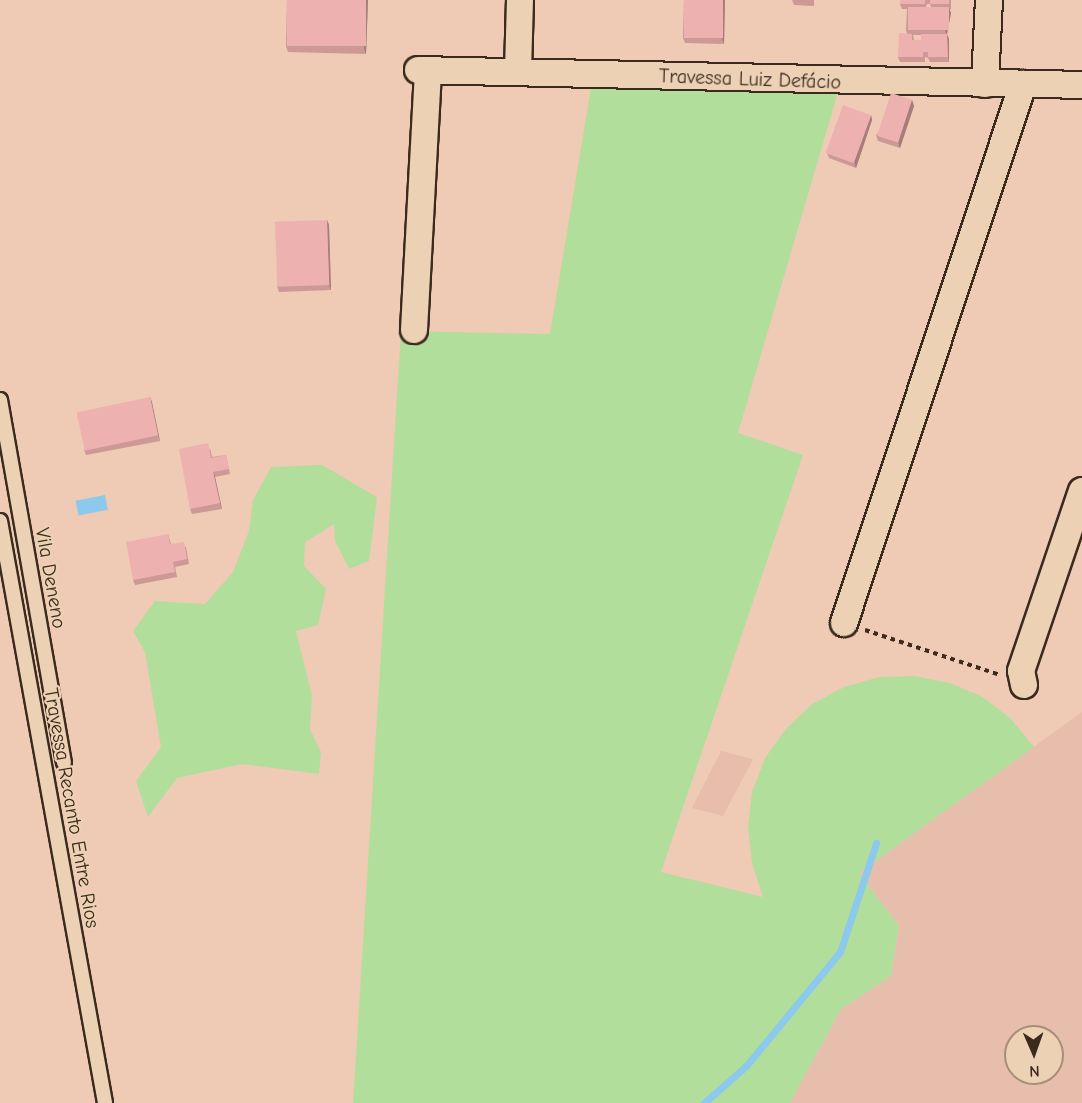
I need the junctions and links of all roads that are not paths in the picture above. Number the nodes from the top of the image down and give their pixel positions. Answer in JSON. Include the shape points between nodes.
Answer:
{"nodes":[{"id":1,"x":520,"y":0,"type":"edge"},
{"id":2,"x":989,"y":0,"type":"edge"},
{"id":3,"x":518,"y":71,"type":"junction"},
{"id":4,"x":985,"y":84,"type":"junction"},
{"id":5,"x":1023,"y":84,"type":"junction"},
{"id":6,"x":1082,"y":85,"type":"edge"},
{"id":7,"x":414,"y":330,"type":"dead end"},
{"id":8,"x":0,"y":400,"type":"edge"},
{"id":9,"x":1082,"y":491,"type":"edge"},
{"id":10,"x":0,"y":521,"type":"edge"},
{"id":11,"x":844,"y":624,"type":"road end"},
{"id":12,"x":1023,"y":678,"type":"road end"},
{"id":13,"x":64,"y":762,"type":"dead end"},
{"id":14,"x":105,"y":1103,"type":"edge"}],
"edges":[{"from":1,"to":3,"type":"street"},
{"from":2,"to":4,"type":"street"},
{"from":3,"to":4,"type":"street","name":"Travessa Luiz Defácio"},
{"from":3,"to":7,"type":"street","name":"Travessa Luiz Defácio","via":[[423,71]]},
{"from":4,"to":5,"type":"street","name":"Travessa Luiz Defácio"},
{"from":5,"to":6,"type":"street","name":"Travessa Luiz Defácio"},
{"from":5,"to":11,"type":"street"},
{"from":8,"to":13,"type":"lane","name":"Vila Deneno"},
{"from":9,"to":12,"type":"street"},
{"from":10,"to":14,"type":"lane","name":"Travessa Recanto Entre Rios"}]}
